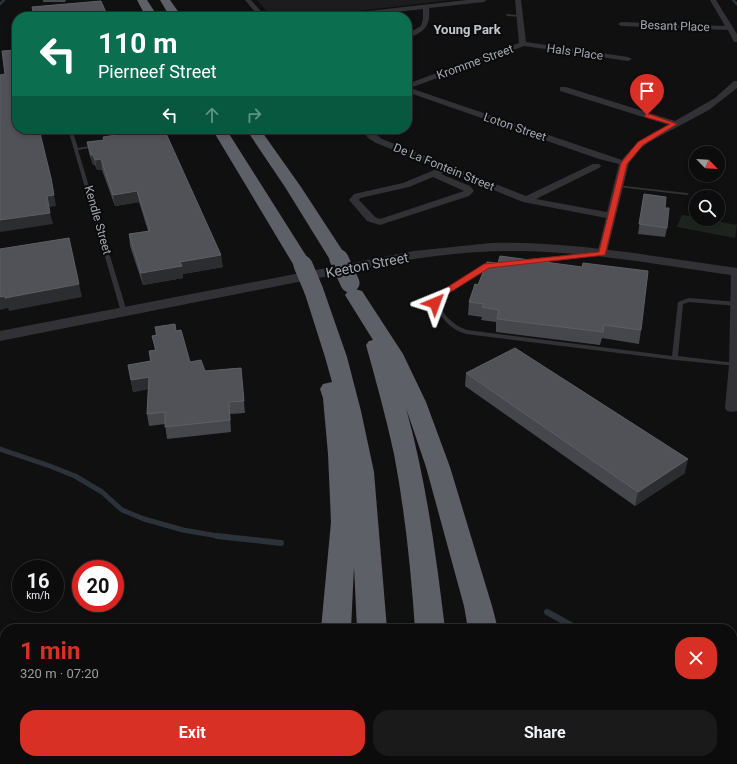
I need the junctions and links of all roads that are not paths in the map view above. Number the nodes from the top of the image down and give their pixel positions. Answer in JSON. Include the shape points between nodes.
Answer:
{"nodes":[{"id":1,"x":142,"y":0,"type":"edge"},
{"id":2,"x":165,"y":0,"type":"edge"},
{"id":3,"x":248,"y":0,"type":"edge"},
{"id":4,"x":484,"y":0,"type":"edge"},
{"id":5,"x":518,"y":0,"type":"edge"},
{"id":6,"x":713,"y":0,"type":"edge"},
{"id":7,"x":469,"y":1,"type":"edge"},
{"id":8,"x":426,"y":6,"type":"junction"},
{"id":9,"x":149,"y":12,"type":"edge"},
{"id":10,"x":173,"y":12,"type":"edge"},
{"id":11,"x":259,"y":12,"type":"edge"},
{"id":12,"x":375,"y":12,"type":"edge"},
{"id":13,"x":507,"y":15,"type":"dead end"},
{"id":14,"x":520,"y":16,"type":"junction"},
{"id":15,"x":621,"y":24,"type":"dead end"},
{"id":16,"x":730,"y":28,"type":"junction"},
{"id":17,"x":412,"y":34,"type":"edge"},
{"id":18,"x":737,"y":40,"type":"edge"},
{"id":19,"x":523,"y":44,"type":"junction"},
{"id":20,"x":628,"y":59,"type":"dead end"},
{"id":21,"x":737,"y":84,"type":"edge"},
{"id":22,"x":412,"y":85,"type":"edge"},
{"id":23,"x":563,"y":89,"type":"dead end"},
{"id":24,"x":412,"y":91,"type":"edge"},
{"id":25,"x":674,"y":124,"type":"junction"},
{"id":26,"x":72,"y":134,"type":"edge"},
{"id":27,"x":222,"y":134,"type":"edge"},
{"id":28,"x":256,"y":134,"type":"edge"},
{"id":29,"x":369,"y":134,"type":"edge"},
{"id":30,"x":100,"y":145,"type":"edge"},
{"id":31,"x":77,"y":149,"type":"junction"},
{"id":32,"x":624,"y":163,"type":"junction"},
{"id":33,"x":596,"y":166,"type":"dead end"},
{"id":34,"x":447,"y":168,"type":"junction"},
{"id":35,"x":434,"y":174,"type":"junction"},
{"id":36,"x":618,"y":186,"type":"junction"},
{"id":37,"x":687,"y":194,"type":"dead end"},
{"id":38,"x":526,"y":200,"type":"junction"},
{"id":39,"x":610,"y":216,"type":"junction"},
{"id":40,"x":602,"y":254,"type":"junction"},
{"id":41,"x":523,"y":262,"type":"edge"},
{"id":42,"x":501,"y":264,"type":"edge"},
{"id":43,"x":737,"y":272,"type":"edge"},
{"id":44,"x":353,"y":289,"type":"junction"},
{"id":45,"x":308,"y":291,"type":"junction"},
{"id":46,"x":737,"y":304,"type":"edge"},
{"id":47,"x":124,"y":312,"type":"junction"},
{"id":48,"x":0,"y":336,"type":"edge"},
{"id":49,"x":675,"y":358,"type":"junction"},
{"id":50,"x":735,"y":365,"type":"junction"},
{"id":51,"x":732,"y":408,"type":"dead end"},
{"id":52,"x":336,"y":624,"type":"edge"},
{"id":53,"x":372,"y":624,"type":"edge"},
{"id":54,"x":430,"y":624,"type":"edge"},
{"id":55,"x":482,"y":624,"type":"edge"}],
"edges":[{"from":1,"to":9,"type":"highway"},
{"from":2,"to":10,"type":"highway"},
{"from":3,"to":11,"type":"street"},
{"from":4,"to":7,"type":"street"},
{"from":5,"to":14,"type":"street","name":"Kromme Street"},
{"from":6,"to":16,"type":"street"},
{"from":7,"to":8,"type":"street"},
{"from":8,"to":12,"type":"street"},
{"from":8,"to":17,"type":"street","via":[[425,25]]},
{"from":13,"to":14,"type":"lane"},
{"from":14,"to":19,"type":"street","name":"Kromme Street"},
{"from":15,"to":16,"type":"street","name":"Besant Place"},
{"from":16,"to":18,"type":"street"},
{"from":19,"to":20,"type":"street","name":"Hals Place"},
{"from":19,"to":22,"type":"street","name":"Kromme Street"},
{"from":21,"to":25,"type":"street","via":[[713,103]]},
{"from":23,"to":25,"type":"street"},
{"from":24,"to":32,"type":"street","name":"Loton Street","via":[[602,158]]},
{"from":25,"to":32,"type":"street","via":[[640,144]]},
{"from":26,"to":31,"type":"lane","name":"Kendle Street"},
{"from":27,"to":45,"type":"highway","via":[[298,267]]},
{"from":28,"to":44,"type":"highway","bridge":true,"via":[[339,259]]},
{"from":29,"to":34,"type":"street","name":"De La Fontein Street","via":[[379,141]]},
{"from":30,"to":31,"type":"lane"},
{"from":31,"to":47,"type":"lane","name":"Kendle Street"},
{"from":32,"to":36,"type":"street"},
{"from":33,"to":38,"type":"street"},
{"from":34,"to":35,"type":"street"},
{"from":34,"to":38,"type":"street","name":"De La Fontein Street"},
{"from":35,"to":35,"type":"street","via":[[406,185],[357,196],[354,200],[371,219],[380,222],[469,191]]},
{"from":36,"to":37,"type":"lane"},
{"from":36,"to":39,"type":"street"},
{"from":38,"to":39,"type":"street","name":"De La Fontein Street"},
{"from":39,"to":40,"type":"street"},
{"from":40,"to":41,"type":"lane"},
{"from":40,"to":43,"type":"street","name":"Keeton Street"},
{"from":40,"to":47,"type":"street","name":"Keeton Street","via":[[515,247],[467,249],[414,256]]},
{"from":42,"to":49,"type":"lane","via":[[478,270],[435,299],[449,324],[466,332]]},
{"from":43,"to":46,"type":"street"},
{"from":44,"to":54,"type":"highway","via":[[375,342],[409,469]]},
{"from":44,"to":55,"type":"highway","via":[[392,354],[415,402],[438,467]]},
{"from":45,"to":52,"type":"highway","via":[[334,398],[339,446],[344,522]]},
{"from":45,"to":53,"type":"highway","via":[[336,357],[362,472]]},
{"from":46,"to":49,"type":"lane","via":[[689,300],[680,303]]},
{"from":46,"to":50,"type":"street"},
{"from":47,"to":48,"type":"street","name":"Keeton Street"},
{"from":49,"to":50,"type":"lane"},
{"from":50,"to":51,"type":"street"}]}
